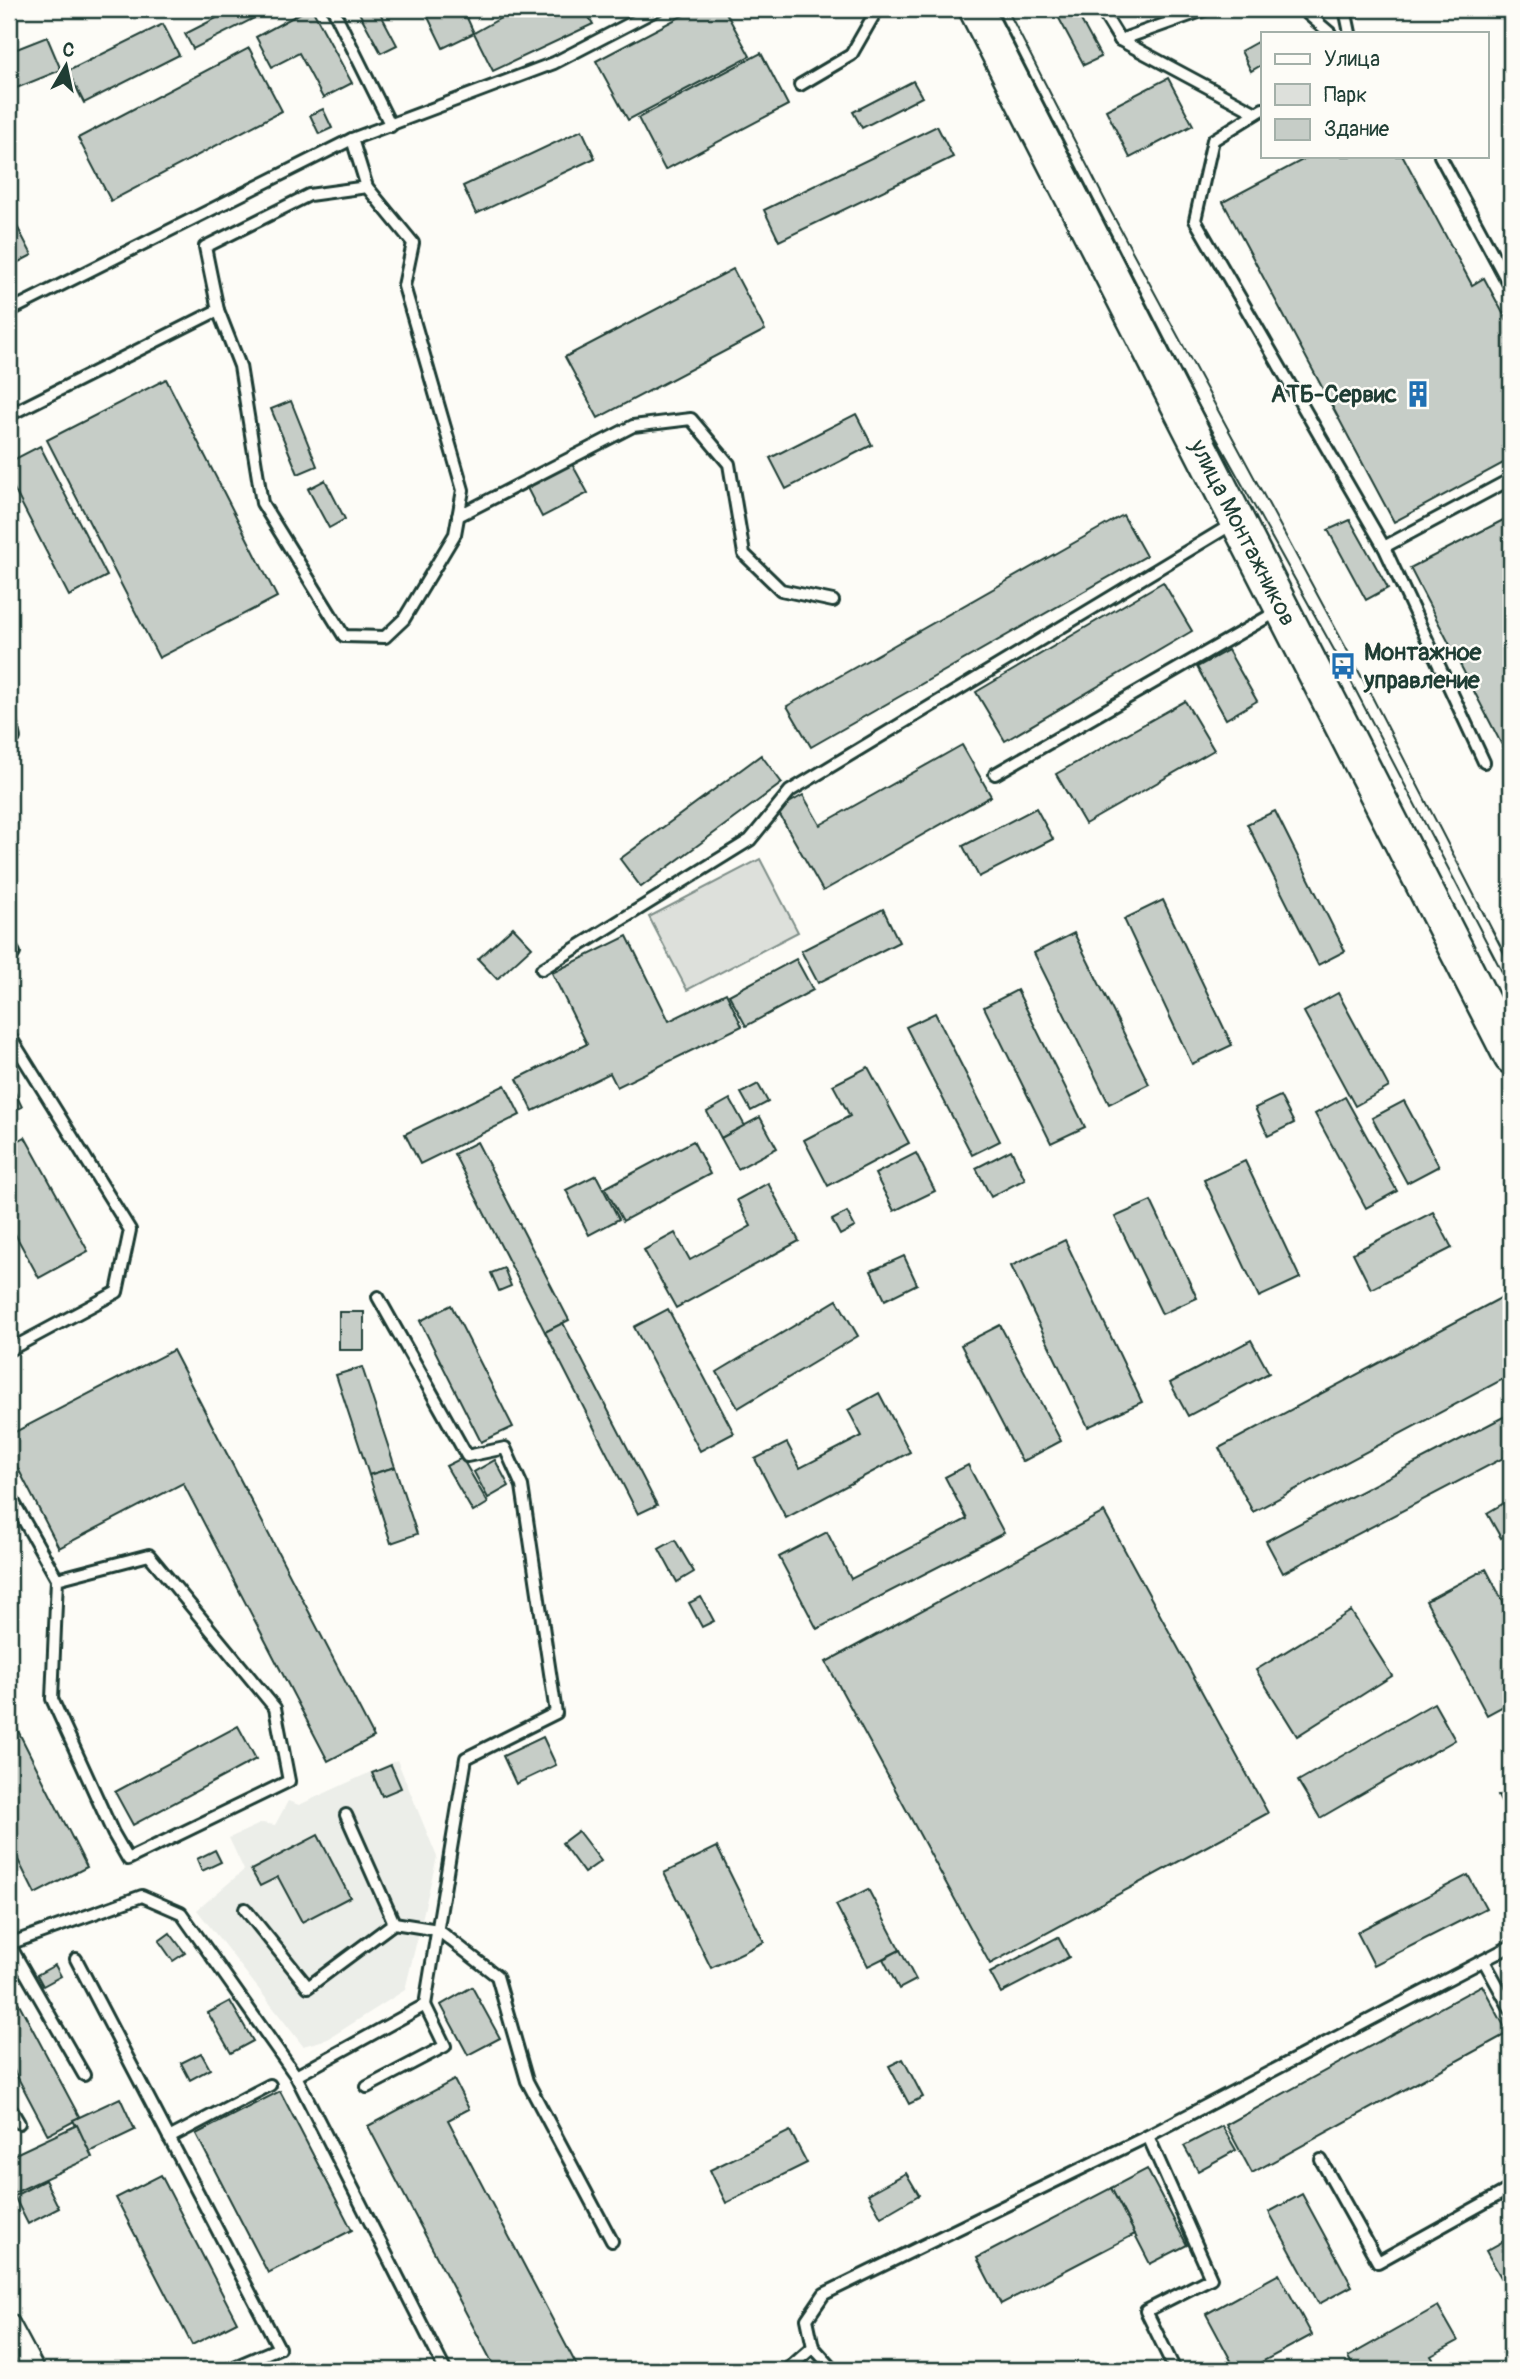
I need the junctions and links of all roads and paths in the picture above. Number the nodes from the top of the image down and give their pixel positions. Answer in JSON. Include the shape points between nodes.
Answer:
{"nodes":[{"id":1,"x":333,"y":9,"type":"edge"},
{"id":2,"x":658,"y":9,"type":"edge"},
{"id":3,"x":873,"y":9,"type":"edge"},
{"id":4,"x":976,"y":9,"type":"edge"},
{"id":5,"x":1101,"y":9,"type":"edge"},
{"id":6,"x":1207,"y":9,"type":"edge"},
{"id":7,"x":1301,"y":9,"type":"edge"},
{"id":8,"x":1345,"y":9,"type":"edge"},
{"id":9,"x":1329,"y":32,"type":"edge"},
{"id":10,"x":1350,"y":32,"type":"edge"},
{"id":11,"x":1120,"y":40,"type":"junction"},
{"id":12,"x":800,"y":85,"type":"dead end"},
{"id":13,"x":1260,"y":111,"type":"edge"},
{"id":14,"x":391,"y":126,"type":"junction"},
{"id":15,"x":352,"y":139,"type":"junction"},
{"id":16,"x":1441,"y":158,"type":"edge"},
{"id":17,"x":367,"y":187,"type":"junction"},
{"id":18,"x":1511,"y":288,"type":"edge"},
{"id":19,"x":9,"y":310,"type":"edge"},
{"id":20,"x":218,"y":310,"type":"junction"},
{"id":21,"x":9,"y":415,"type":"edge"},
{"id":22,"x":1511,"y":479,"type":"edge"},
{"id":23,"x":458,"y":516,"type":"junction"},
{"id":24,"x":1237,"y":521,"type":"junction"},
{"id":25,"x":1384,"y":547,"type":"junction"},
{"id":26,"x":833,"y":601,"type":"dead end"},
{"id":27,"x":1282,"y":609,"type":"junction"},
{"id":28,"x":9,"y":715,"type":"edge"},
{"id":29,"x":14,"y":738,"type":"dead end"},
{"id":30,"x":1484,"y":762,"type":"dead end"},
{"id":31,"x":995,"y":774,"type":"dead end"},
{"id":32,"x":9,"y":944,"type":"edge"},
{"id":33,"x":9,"y":961,"type":"edge"},
{"id":34,"x":542,"y":969,"type":"dead end"},
{"id":35,"x":9,"y":1035,"type":"edge"},
{"id":36,"x":1511,"y":1054,"type":"edge"},
{"id":37,"x":378,"y":1297,"type":"dead end"},
{"id":38,"x":9,"y":1350,"type":"edge"},
{"id":39,"x":9,"y":1494,"type":"edge"},
{"id":40,"x":57,"y":1579,"type":"junction"},
{"id":41,"x":346,"y":1815,"type":"dead end"},
{"id":42,"x":245,"y":1909,"type":"dead end"},
{"id":43,"x":394,"y":1923,"type":"junction"},
{"id":44,"x":438,"y":1930,"type":"junction"},
{"id":45,"x":9,"y":1944,"type":"edge"},
{"id":46,"x":1511,"y":1947,"type":"edge"},
{"id":47,"x":76,"y":1959,"type":"dead end"},
{"id":48,"x":1484,"y":1961,"type":"junction"},
{"id":49,"x":425,"y":2005,"type":"junction"},
{"id":50,"x":1511,"y":2010,"type":"edge"},
{"id":51,"x":84,"y":2075,"type":"dead end"},
{"id":52,"x":296,"y":2076,"type":"junction"},
{"id":53,"x":270,"y":2085,"type":"dead end"},
{"id":54,"x":367,"y":2087,"type":"dead end"},
{"id":55,"x":9,"y":2106,"type":"edge"},
{"id":56,"x":19,"y":2123,"type":"dead end"},
{"id":57,"x":1148,"y":2136,"type":"junction"},
{"id":58,"x":169,"y":2138,"type":"junction"},
{"id":59,"x":1321,"y":2160,"type":"dead end"},
{"id":60,"x":1511,"y":2188,"type":"edge"},
{"id":61,"x":612,"y":2241,"type":"dead end"},
{"id":62,"x":9,"y":2325,"type":"edge"},
{"id":63,"x":813,"y":2347,"type":"junction"},
{"id":64,"x":33,"y":2370,"type":"edge"},
{"id":65,"x":227,"y":2370,"type":"edge"},
{"id":66,"x":445,"y":2370,"type":"edge"},
{"id":67,"x":787,"y":2370,"type":"edge"},
{"id":68,"x":834,"y":2370,"type":"edge"},
{"id":69,"x":1175,"y":2370,"type":"edge"}],
"edges":[{"from":1,"to":14,"type":"lane"},
{"from":2,"to":14,"type":"lane","via":[[554,63]]},
{"from":3,"to":12,"type":"lane","via":[[875,13],[851,55]]},
{"from":4,"to":24,"type":"main road","name":"улица Монтажников"},
{"from":5,"to":11,"type":"lane"},
{"from":6,"to":11,"type":"lane"},
{"from":7,"to":9,"type":"lane"},
{"from":8,"to":10,"type":"lane"},
{"from":11,"to":13,"type":"lane"},
{"from":13,"to":25,"type":"lane","via":[[1213,140],[1195,220]]},
{"from":14,"to":15,"type":"lane"},
{"from":15,"to":17,"type":"lane"},
{"from":15,"to":19,"type":"lane"},
{"from":16,"to":18,"type":"lane"},
{"from":17,"to":20,"type":"lane","via":[[309,195],[205,247]]},
{"from":17,"to":23,"type":"lane","via":[[413,243],[404,286],[463,490]]},
{"from":20,"to":21,"type":"lane"},
{"from":20,"to":23,"type":"lane","via":[[240,366],[262,503],[344,636],[385,637],[404,619],[456,534]]},
{"from":22,"to":25,"type":"lane"},
{"from":23,"to":26,"type":"lane","via":[[634,426],[691,419],[729,464],[744,554],[781,590]]},
{"from":24,"to":27,"type":"main road","name":"улица Монтажников"},
{"from":24,"to":34,"type":"lane","via":[[790,790],[750,840]]},
{"from":25,"to":30,"type":"lane"},
{"from":27,"to":31,"type":"lane"},
{"from":27,"to":36,"type":"main road","name":"улица Монтажников"},
{"from":28,"to":29,"type":"lane"},
{"from":32,"to":33,"type":"lane","via":[[14,953]]},
{"from":35,"to":38,"type":"lane","via":[[130,1230],[117,1292]]},
{"from":37,"to":44,"type":"lane","via":[[467,1456],[505,1448],[522,1486],[556,1713],[466,1758]]},
{"from":39,"to":40,"type":"lane"},
{"from":40,"to":40,"type":"lane","via":[[52,1699],[128,1859],[289,1781],[275,1708],[149,1555]]},
{"from":41,"to":43,"type":"lane"},
{"from":42,"to":43,"type":"lane","via":[[308,1987]]},
{"from":43,"to":44,"type":"lane"},
{"from":44,"to":49,"type":"lane"},
{"from":44,"to":61,"type":"lane","via":[[497,1976],[527,2081]]},
{"from":45,"to":51,"type":"lane"},
{"from":45,"to":52,"type":"lane","via":[[142,1896],[181,1913]]},
{"from":46,"to":48,"type":"lane"},
{"from":47,"to":58,"type":"lane"},
{"from":48,"to":50,"type":"lane"},
{"from":48,"to":57,"type":"lane"},
{"from":49,"to":52,"type":"lane"},
{"from":49,"to":54,"type":"lane","via":[[445,2046]]},
{"from":52,"to":66,"type":"lane"},
{"from":53,"to":58,"type":"lane"},
{"from":55,"to":56,"type":"lane"},
{"from":57,"to":63,"type":"lane","via":[[824,2294],[807,2319]]},
{"from":57,"to":69,"type":"lane","via":[[1211,2278],[1146,2311]]},
{"from":58,"to":65,"type":"lane","via":[[278,2348]]},
{"from":59,"to":60,"type":"lane","via":[[1378,2262]]},
{"from":62,"to":64,"type":"street"},
{"from":63,"to":67,"type":"lane"},
{"from":63,"to":68,"type":"lane"}]}
